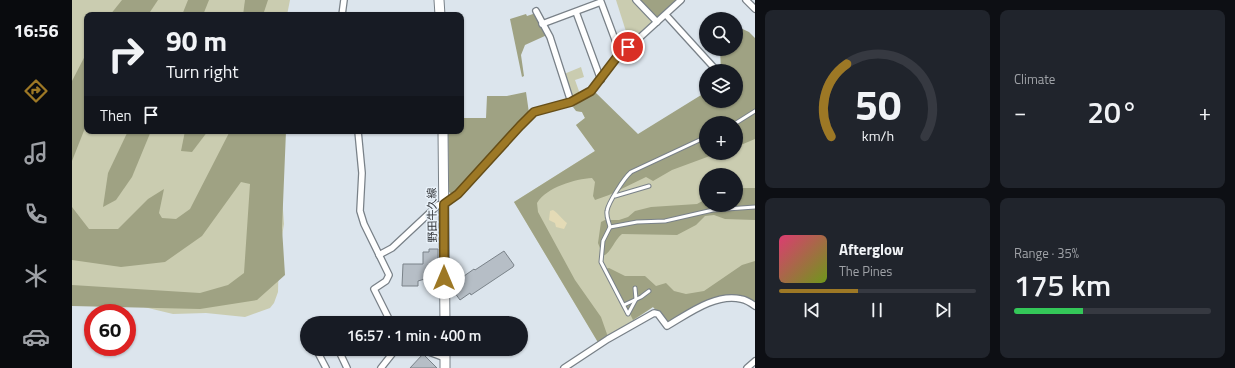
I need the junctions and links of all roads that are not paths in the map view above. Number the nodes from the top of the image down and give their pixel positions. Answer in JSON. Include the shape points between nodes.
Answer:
{"nodes":[{"id":1,"x":344,"y":0,"type":"edge"},
{"id":2,"x":439,"y":0,"type":"edge"},
{"id":3,"x":636,"y":0,"type":"edge"},
{"id":4,"x":681,"y":0,"type":"edge"},
{"id":5,"x":746,"y":0,"type":"edge"},
{"id":6,"x":755,"y":9,"type":"edge"},
{"id":7,"x":536,"y":11,"type":"dead end"},
{"id":8,"x":342,"y":12,"type":"edge"},
{"id":9,"x":440,"y":12,"type":"edge"},
{"id":10,"x":576,"y":12,"type":"junction"},
{"id":11,"x":666,"y":15,"type":"junction"},
{"id":12,"x":657,"y":22,"type":"junction"},
{"id":13,"x":542,"y":24,"type":"junction"},
{"id":14,"x":620,"y":53,"type":"junction"},
{"id":15,"x":711,"y":64,"type":"edge"},
{"id":16,"x":601,"y":80,"type":"junction"},
{"id":17,"x":571,"y":102,"type":"junction"},
{"id":18,"x":755,"y":111,"type":"edge"},
{"id":19,"x":743,"y":119,"type":"edge"},
{"id":20,"x":358,"y":134,"type":"edge"},
{"id":21,"x":443,"y":134,"type":"edge"},
{"id":22,"x":699,"y":140,"type":"edge"},
{"id":23,"x":649,"y":186,"type":"dead end"},
{"id":24,"x":615,"y":196,"type":"junction"},
{"id":25,"x":444,"y":204,"type":"junction"},
{"id":26,"x":755,"y":207,"type":"edge"},
{"id":27,"x":610,"y":227,"type":"junction"},
{"id":28,"x":379,"y":255,"type":"junction"},
{"id":29,"x":635,"y":288,"type":"dead end"},
{"id":30,"x":649,"y":291,"type":"dead end"},
{"id":31,"x":636,"y":299,"type":"junction"},
{"id":32,"x":624,"y":305,"type":"junction"},
{"id":33,"x":755,"y":306,"type":"edge"},
{"id":34,"x":388,"y":316,"type":"edge"},
{"id":35,"x":445,"y":316,"type":"edge"},
{"id":36,"x":320,"y":356,"type":"edge"},
{"id":37,"x":341,"y":356,"type":"edge"},
{"id":38,"x":390,"y":356,"type":"edge"},
{"id":39,"x":445,"y":356,"type":"edge"},
{"id":40,"x":755,"y":361,"type":"edge"},
{"id":41,"x":326,"y":368,"type":"edge"},
{"id":42,"x":347,"y":368,"type":"edge"},
{"id":43,"x":381,"y":368,"type":"edge"},
{"id":44,"x":445,"y":368,"type":"edge"},
{"id":45,"x":564,"y":368,"type":"edge"},
{"id":46,"x":747,"y":368,"type":"edge"}],
"edges":[{"from":1,"to":8,"type":"street"},
{"from":2,"to":9,"type":"main road"},
{"from":3,"to":12,"type":"street"},
{"from":4,"to":11,"type":"street"},
{"from":5,"to":6,"type":"street"},
{"from":7,"to":13,"type":"street"},
{"from":10,"to":13,"type":"street"},
{"from":10,"to":14,"type":"street","via":[[601,2]]},
{"from":10,"to":16,"type":"street"},
{"from":11,"to":12,"type":"street"},
{"from":11,"to":15,"type":"street"},
{"from":12,"to":14,"type":"street"},
{"from":13,"to":17,"type":"street","via":[[550,37]]},
{"from":14,"to":16,"type":"street"},
{"from":16,"to":17,"type":"street","via":[[591,91]]},
{"from":17,"to":25,"type":"street","via":[[534,112],[458,194]]},
{"from":18,"to":19,"type":"lane"},
{"from":20,"to":28,"type":"street","via":[[362,173],[360,211]]},
{"from":21,"to":25,"type":"main road","name":"野田牛久線"},
{"from":22,"to":24,"type":"lane","via":[[631,172]]},
{"from":23,"to":24,"type":"lane"},
{"from":24,"to":27,"type":"lane","via":[[607,211]]},
{"from":25,"to":28,"type":"street","via":[[438,205],[392,248]]},
{"from":25,"to":35,"type":"main road","name":"野田牛久線"},
{"from":26,"to":27,"type":"lane","via":[[713,210],[665,221],[637,222]]},
{"from":27,"to":32,"type":"lane","via":[[603,241],[601,262]]},
{"from":28,"to":34,"type":"street","via":[[389,275],[386,281],[374,289]]},
{"from":29,"to":31,"type":"lane"},
{"from":30,"to":31,"type":"lane"},
{"from":31,"to":32,"type":"lane"},
{"from":31,"to":32,"type":"lane","via":[[628,314]]},
{"from":33,"to":45,"type":"street","via":[[742,299],[721,299],[666,326],[654,312]]},
{"from":36,"to":41,"type":"street"},
{"from":37,"to":42,"type":"street"},
{"from":38,"to":43,"type":"street"},
{"from":39,"to":44,"type":"main road"},
{"from":40,"to":46,"type":"street"}]}
